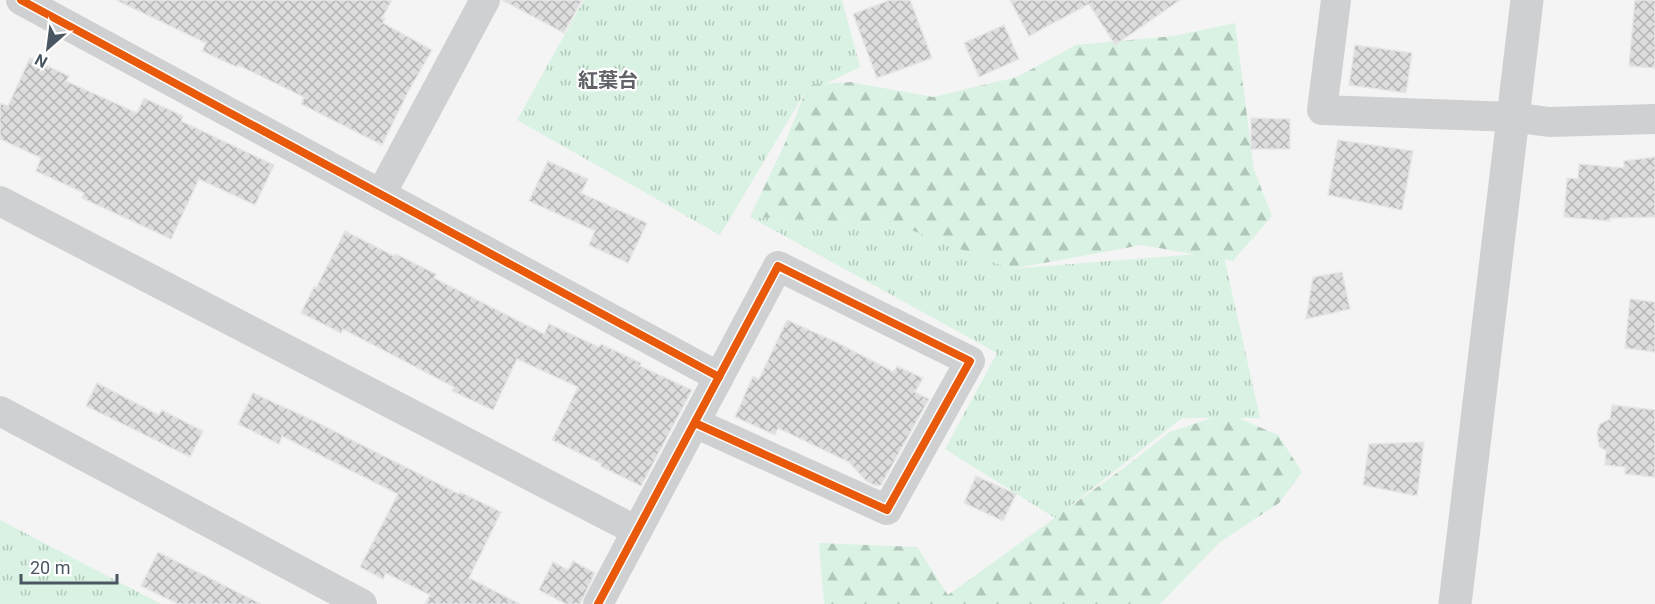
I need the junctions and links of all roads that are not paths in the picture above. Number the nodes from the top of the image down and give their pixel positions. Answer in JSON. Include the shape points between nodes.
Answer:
{"nodes":[{"id":1,"x":21,"y":0,"type":"edge"},
{"id":2,"x":1336,"y":0,"type":"edge"},
{"id":3,"x":1527,"y":0,"type":"edge"},
{"id":4,"x":475,"y":3,"type":"edge"},
{"id":5,"x":1513,"y":117,"type":"junction"},
{"id":6,"x":1655,"y":119,"type":"edge"},
{"id":7,"x":381,"y":194,"type":"junction"},
{"id":8,"x":0,"y":201,"type":"edge"},
{"id":9,"x":719,"y":377,"type":"junction"},
{"id":10,"x":0,"y":411,"type":"edge"},
{"id":11,"x":695,"y":423,"type":"junction"},
{"id":12,"x":637,"y":531,"type":"junction"},
{"id":13,"x":362,"y":604,"type":"edge"},
{"id":14,"x":598,"y":604,"type":"edge"},
{"id":15,"x":1455,"y":604,"type":"edge"}],
"edges":[{"from":1,"to":7,"type":"street"},
{"from":2,"to":5,"type":"street","via":[[1322,110]]},
{"from":3,"to":5,"type":"street"},
{"from":4,"to":7,"type":"street"},
{"from":5,"to":6,"type":"street","via":[[1549,122]]},
{"from":5,"to":15,"type":"street"},
{"from":7,"to":9,"type":"street"},
{"from":8,"to":12,"type":"street"},
{"from":9,"to":11,"type":"street"},
{"from":9,"to":11,"type":"street","via":[[778,266],[970,361],[887,510]]},
{"from":10,"to":13,"type":"street"},
{"from":11,"to":12,"type":"street"},
{"from":12,"to":14,"type":"street"}]}
